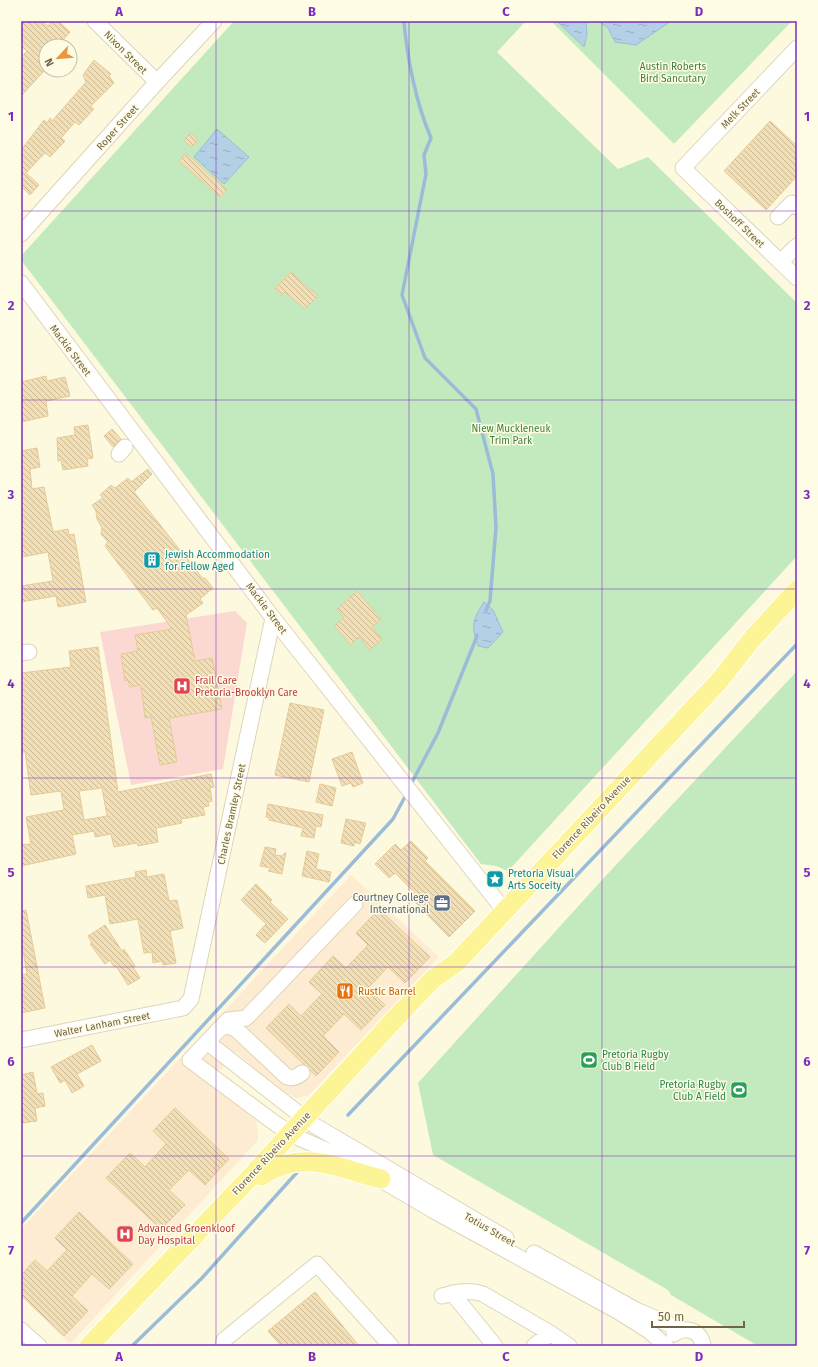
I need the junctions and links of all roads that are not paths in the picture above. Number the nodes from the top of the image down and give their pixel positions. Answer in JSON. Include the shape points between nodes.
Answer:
{"nodes":[{"id":1,"x":95,"y":21,"type":"edge"},
{"id":2,"x":214,"y":21,"type":"edge"},
{"id":3,"x":797,"y":48,"type":"edge"},
{"id":4,"x":156,"y":82,"type":"junction"},
{"id":5,"x":683,"y":168,"type":"joint"},
{"id":6,"x":797,"y":207,"type":"edge"},
{"id":7,"x":778,"y":217,"type":"dead end"},
{"id":8,"x":21,"y":234,"type":"edge"},
{"id":9,"x":797,"y":246,"type":"edge"},
{"id":10,"x":780,"y":262,"type":"junction"},
{"id":11,"x":797,"y":278,"type":"edge"},
{"id":12,"x":21,"y":284,"type":"edge"},
{"id":13,"x":797,"y":590,"type":"edge"},
{"id":14,"x":797,"y":609,"type":"edge"},
{"id":15,"x":273,"y":618,"type":"junction"},
{"id":16,"x":727,"y":673,"type":"junction"},
{"id":17,"x":355,"y":904,"type":"dead end"},
{"id":18,"x":504,"y":910,"type":"junction"},
{"id":19,"x":183,"y":1008,"type":"joint"},
{"id":20,"x":220,"y":1028,"type":"junction"},
{"id":21,"x":21,"y":1040,"type":"edge"},
{"id":22,"x":207,"y":1042,"type":"junction"},
{"id":23,"x":302,"y":1073,"type":"dead end"},
{"id":24,"x":302,"y":1128,"type":"junction"},
{"id":25,"x":261,"y":1176,"type":"junction"},
{"id":26,"x":381,"y":1179,"type":"junction"},
{"id":27,"x":21,"y":1330,"type":"edge"},
{"id":28,"x":682,"y":1330,"type":"junction"},
{"id":29,"x":550,"y":1333,"type":"junction"},
{"id":30,"x":704,"y":1345,"type":"edge"},
{"id":31,"x":39,"y":1346,"type":"edge"},
{"id":32,"x":89,"y":1346,"type":"edge"},
{"id":33,"x":103,"y":1346,"type":"edge"},
{"id":34,"x":223,"y":1346,"type":"edge"},
{"id":35,"x":391,"y":1346,"type":"edge"},
{"id":36,"x":495,"y":1346,"type":"edge"},
{"id":37,"x":534,"y":1346,"type":"edge"},
{"id":38,"x":569,"y":1346,"type":"edge"},
{"id":39,"x":666,"y":1346,"type":"edge"},
{"id":40,"x":669,"y":1346,"type":"edge"}],
"edges":[{"from":1,"to":4,"type":"street","name":"Nixon Street"},
{"from":2,"to":4,"type":"street","name":"Roper Street"},
{"from":3,"to":5,"type":"street","name":"Melk Street"},
{"from":4,"to":8,"type":"street","name":"Roper Street"},
{"from":5,"to":10,"type":"street","name":"Boshoff Street"},
{"from":6,"to":7,"type":"street","via":[[792,202]]},
{"from":9,"to":10,"type":"street"},
{"from":10,"to":11,"type":"street","name":"Boshoff Street"},
{"from":12,"to":15,"type":"street","name":"Mackie Street"},
{"from":13,"to":16,"type":"main road","name":"Florence Ribeiro Avenue","via":[[730,665]]},
{"from":14,"to":16,"type":"main road","name":"Florence Ribeiro Avenue"},
{"from":15,"to":18,"type":"street","name":"Mackie Street"},
{"from":15,"to":19,"type":"street","name":"Charles Bramley Street","via":[[192,995]]},
{"from":16,"to":18,"type":"main road","name":"Florence Ribeiro Avenue"},
{"from":17,"to":20,"type":"street","via":[[246,1018],[228,1020]]},
{"from":18,"to":24,"type":"main road","name":"Florence Ribeiro Avenue","via":[[456,963],[450,977],[440,988]]},
{"from":19,"to":21,"type":"street","name":"Walter Lanham Street"},
{"from":20,"to":22,"type":"street"},
{"from":20,"to":23,"type":"street","via":[[230,1026],[238,1031],[287,1077],[296,1077]]},
{"from":22,"to":24,"type":"street"},
{"from":22,"to":24,"type":"street","via":[[190,1060],[276,1124]]},
{"from":24,"to":25,"type":"main road","name":"Florence Ribeiro Avenue"},
{"from":24,"to":26,"type":"street","name":"Totius Street","via":[[342,1157]]},
{"from":24,"to":28,"type":"street","name":"Totius Street","via":[[636,1310]]},
{"from":24,"to":32,"type":"main road","name":"Florence Ribeiro Avenue"},
{"from":25,"to":26,"type":"main road","via":[[284,1164],[312,1162]]},
{"from":25,"to":33,"type":"main road","name":"Florence Ribeiro Avenue"},
{"from":26,"to":39,"type":"street","name":"Totius Street","via":[[619,1312],[649,1331]]},
{"from":27,"to":31,"type":"street"},
{"from":28,"to":30,"type":"street","name":"Totius Street","via":[[697,1334]]},
{"from":28,"to":40,"type":"street","via":[[673,1336]]},
{"from":29,"to":36,"type":"street","via":[[473,1290],[447,1295]]},
{"from":29,"to":37,"type":"street"},
{"from":29,"to":38,"type":"street"},
{"from":34,"to":35,"type":"street","via":[[224,1340],[317,1264]]}]}
